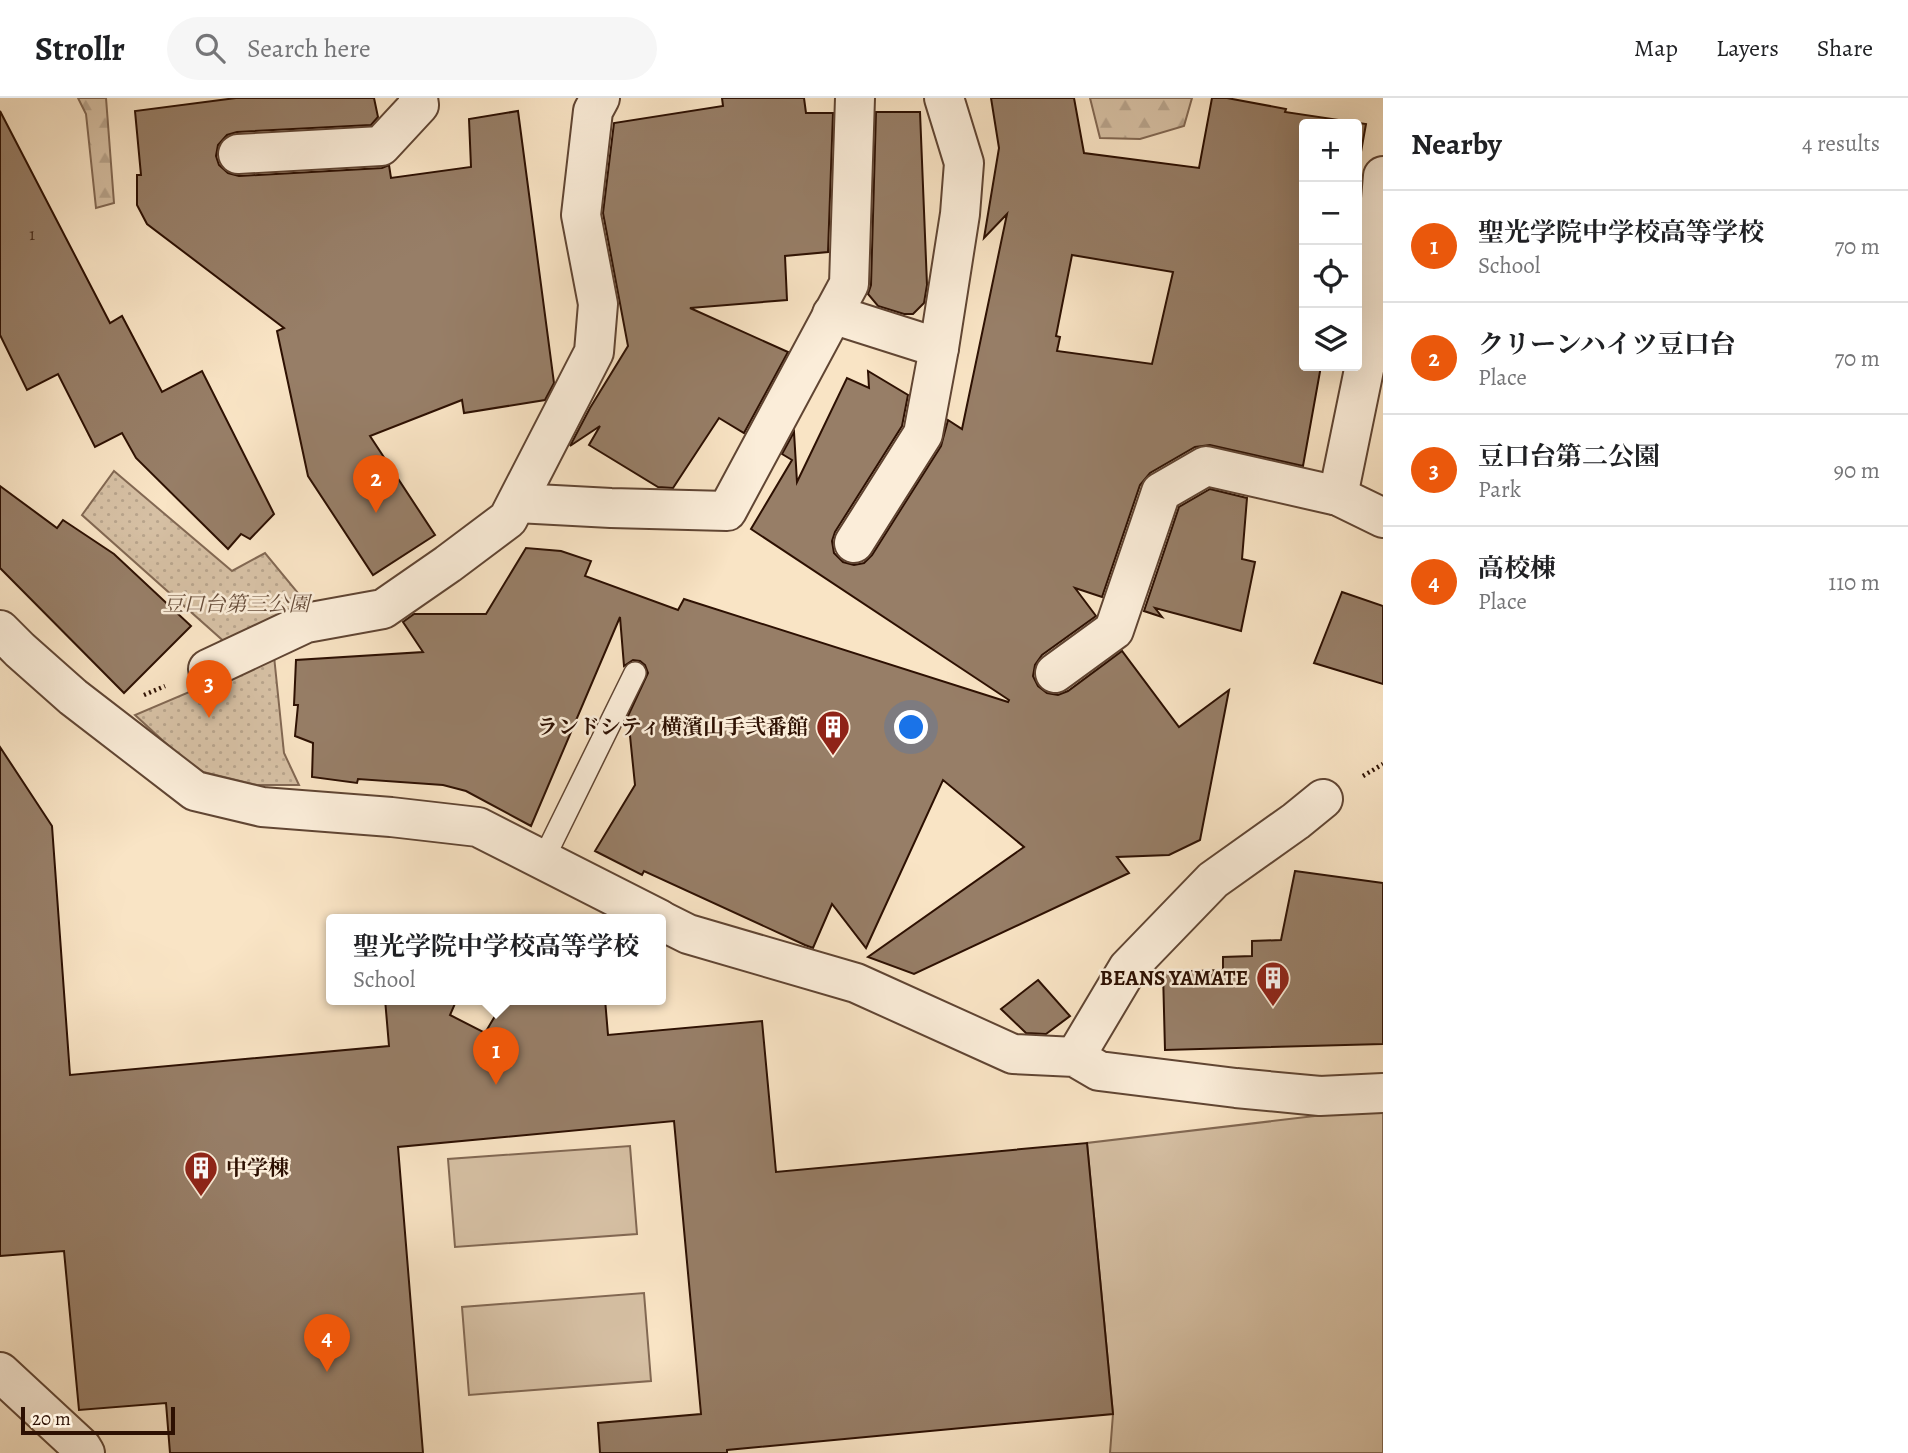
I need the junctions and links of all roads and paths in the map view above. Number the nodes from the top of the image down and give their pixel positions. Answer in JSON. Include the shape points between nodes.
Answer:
{"nodes":[{"id":1,"x":418,"y":98,"type":"edge"},
{"id":2,"x":600,"y":98,"type":"edge"},
{"id":3,"x":855,"y":98,"type":"edge"},
{"id":4,"x":944,"y":98,"type":"edge"},
{"id":5,"x":238,"y":154,"type":"dead end"},
{"id":6,"x":1383,"y":176,"type":"edge"},
{"id":7,"x":832,"y":314,"type":"junction"},
{"id":8,"x":939,"y":348,"type":"junction"},
{"id":9,"x":1338,"y":496,"type":"junction"},
{"id":10,"x":517,"y":503,"type":"junction"},
{"id":11,"x":1383,"y":518,"type":"edge"},
{"id":12,"x":854,"y":543,"type":"dead end"},
{"id":13,"x":0,"y":629,"type":"edge"},
{"id":14,"x":208,"y":669,"type":"joint"},
{"id":15,"x":635,"y":673,"type":"dead end"},
{"id":16,"x":1055,"y":673,"type":"dead end"},
{"id":17,"x":96,"y":715,"type":"junction"},
{"id":18,"x":1323,"y":799,"type":"dead end"},
{"id":19,"x":543,"y":860,"type":"junction"},
{"id":20,"x":650,"y":914,"type":"edge"},
{"id":21,"x":666,"y":922,"type":"edge"},
{"id":22,"x":1074,"y":1057,"type":"junction"},
{"id":23,"x":1383,"y":1093,"type":"edge"},
{"id":24,"x":0,"y":1372,"type":"edge"},
{"id":25,"x":85,"y":1453,"type":"edge"}],
"edges":[{"from":1,"to":5,"type":"street","via":[[419,106],[381,146]]},
{"from":2,"to":10,"type":"street","via":[[593,111],[581,215],[598,304],[594,352]]},
{"from":3,"to":7,"type":"street","via":[[849,284]]},
{"from":4,"to":8,"type":"street","via":[[964,163]]},
{"from":6,"to":9,"type":"street","via":[[1368,350]]},
{"from":7,"to":8,"type":"street"},
{"from":7,"to":10,"type":"street","via":[[727,511]]},
{"from":8,"to":12,"type":"street","via":[[923,434]]},
{"from":9,"to":11,"type":"street"},
{"from":9,"to":16,"type":"street","via":[[1206,466],[1161,492],[1114,630]]},
{"from":10,"to":14,"type":"street","via":[[508,519],[383,609],[306,623]]},
{"from":13,"to":17,"type":"street"},
{"from":14,"to":17,"type":"path"},
{"from":15,"to":19,"type":"lane"},
{"from":17,"to":19,"type":"street","via":[[195,791],[261,807],[478,827]]},
{"from":18,"to":22,"type":"street","via":[[1213,880],[1128,968]]},
{"from":19,"to":20,"type":"street"},
{"from":21,"to":22,"type":"street","via":[[688,934],[856,983],[1013,1054]]},
{"from":22,"to":23,"type":"street","via":[[1099,1072],[1236,1088],[1320,1096]]},
{"from":24,"to":25,"type":"street"}]}
